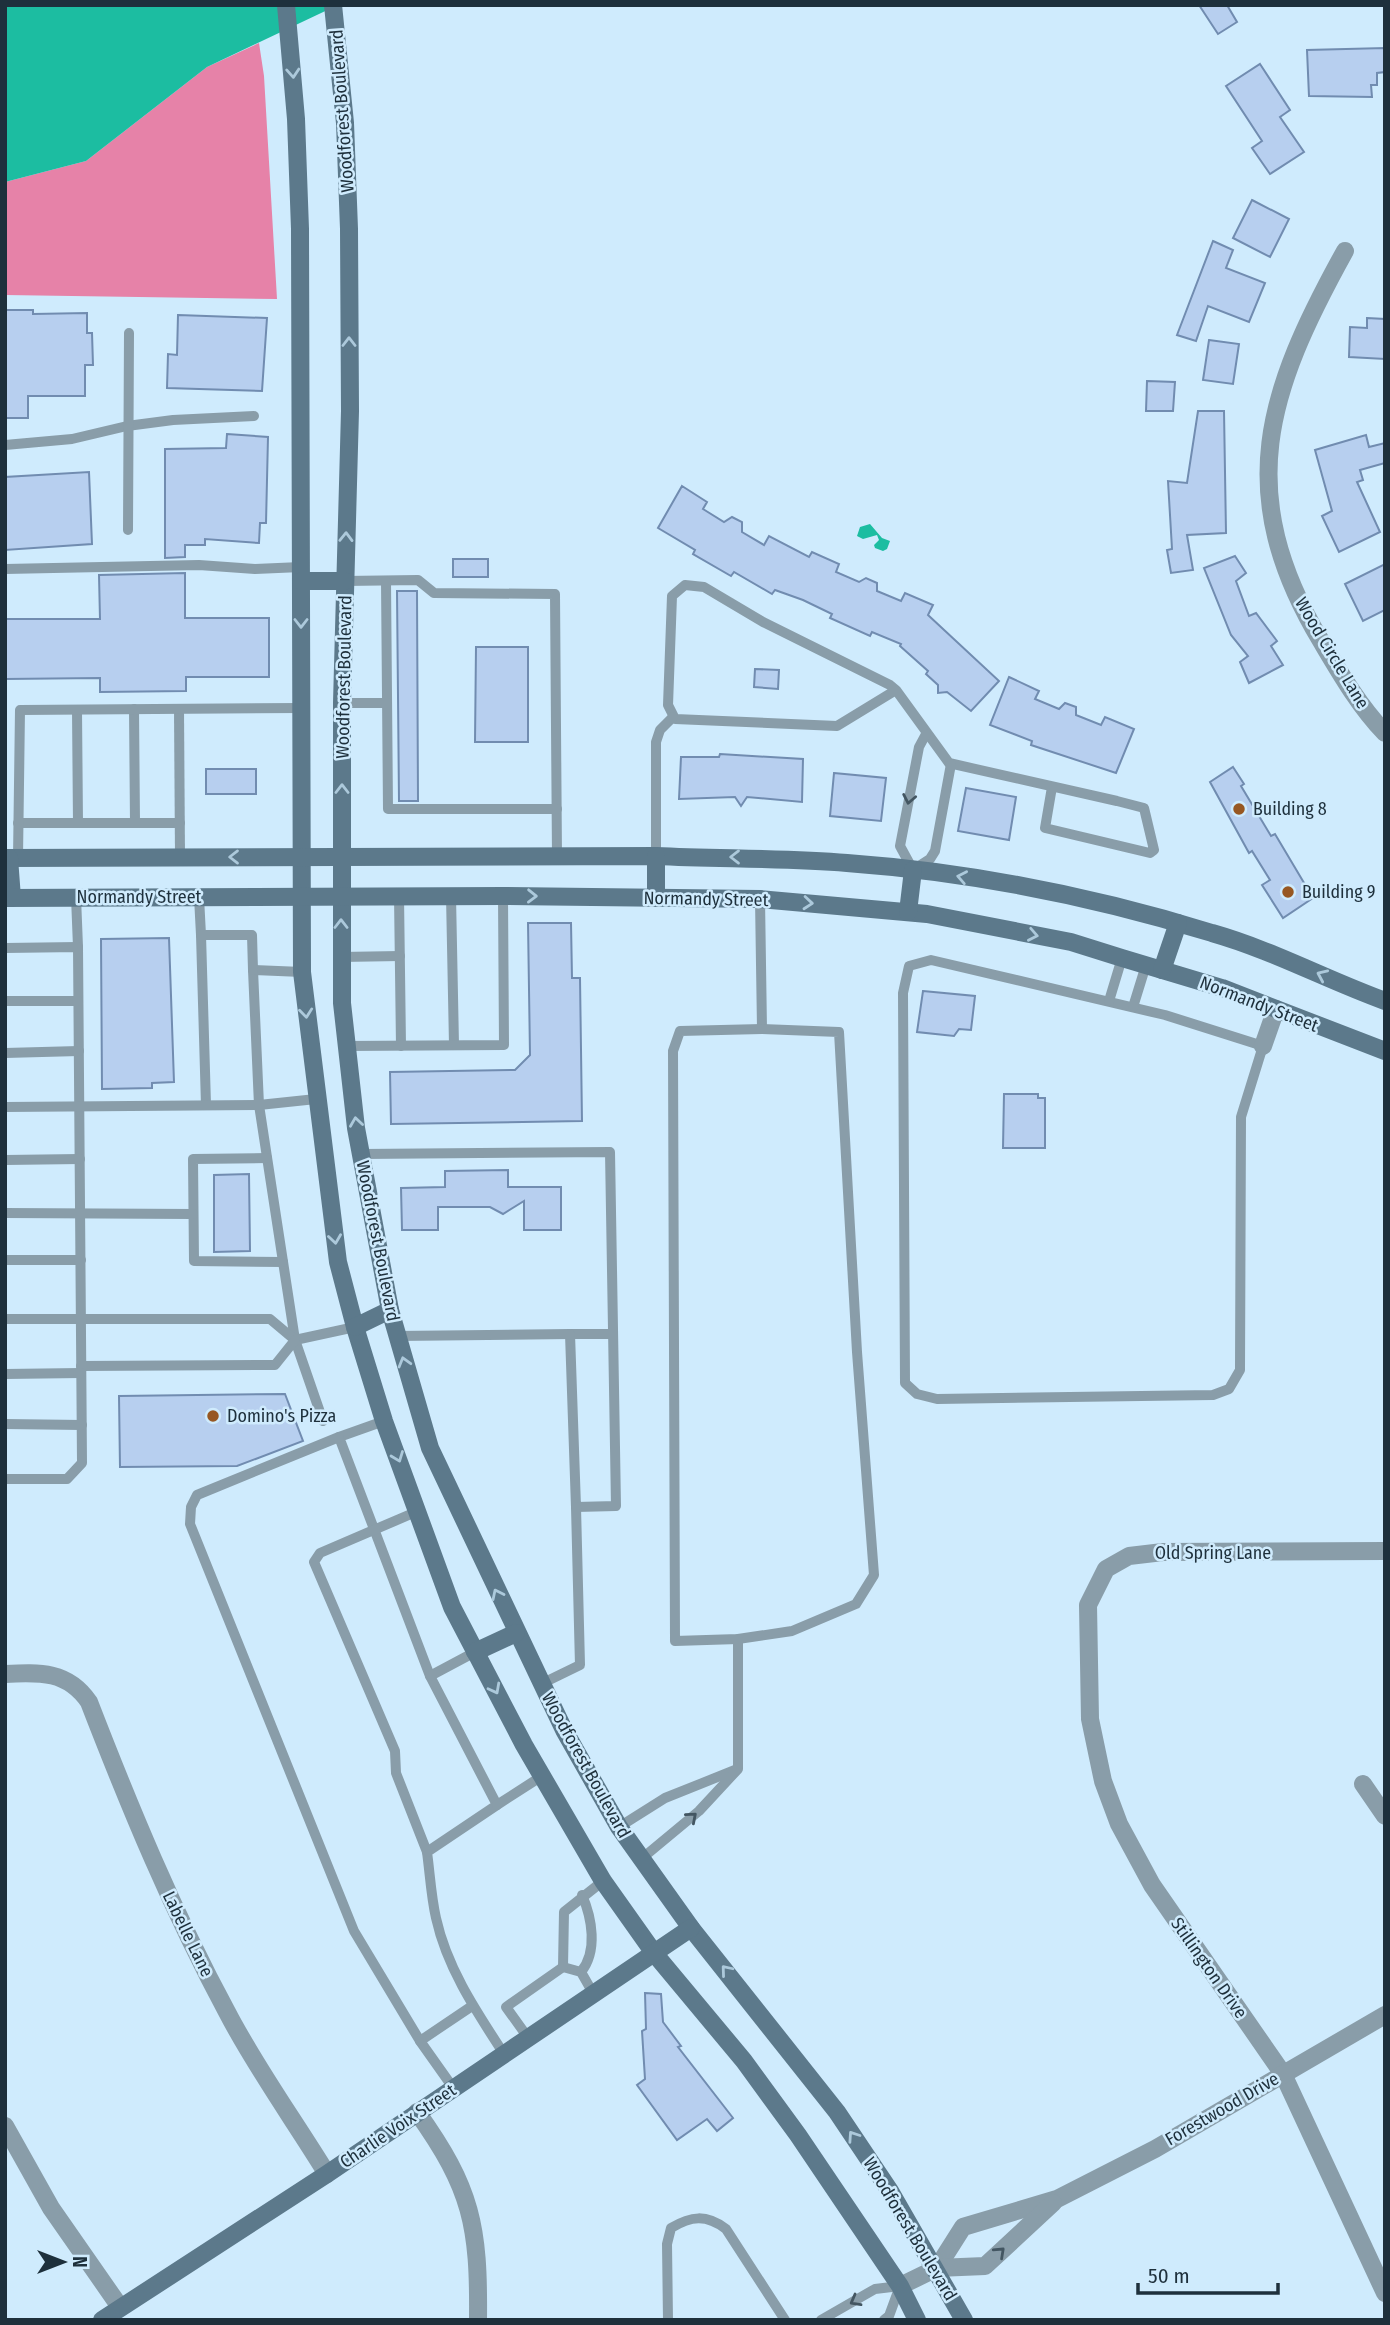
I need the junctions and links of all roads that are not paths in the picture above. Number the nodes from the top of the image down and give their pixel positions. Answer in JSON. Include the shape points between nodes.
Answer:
{"nodes":[{"id":1,"x":286,"y":5,"type":"edge"},
{"id":2,"x":333,"y":5,"type":"edge"},
{"id":3,"x":1345,"y":251,"type":"dead end"},
{"id":4,"x":129,"y":333,"type":"dead end"},
{"id":5,"x":254,"y":416,"type":"dead end"},
{"id":6,"x":127,"y":426,"type":"junction"},
{"id":7,"x":5,"y":445,"type":"edge"},
{"id":8,"x":128,"y":530,"type":"dead end"},
{"id":9,"x":5,"y":569,"type":"edge"},
{"id":10,"x":301,"y":574,"type":"junction"},
{"id":11,"x":386,"y":581,"type":"junction"},
{"id":12,"x":345,"y":582,"type":"junction"},
{"id":13,"x":896,"y":690,"type":"junction"},
{"id":14,"x":342,"y":703,"type":"junction"},
{"id":15,"x":387,"y":703,"type":"junction"},
{"id":16,"x":302,"y":708,"type":"junction"},
{"id":17,"x":134,"y":709,"type":"junction"},
{"id":18,"x":179,"y":709,"type":"junction"},
{"id":19,"x":76,"y":710,"type":"junction"},
{"id":20,"x":673,"y":717,"type":"junction"},
{"id":21,"x":1385,"y":733,"type":"edge"},
{"id":22,"x":926,"y":734,"type":"junction"},
{"id":23,"x":951,"y":764,"type":"junction"},
{"id":24,"x":1052,"y":787,"type":"junction"},
{"id":25,"x":557,"y":809,"type":"junction"},
{"id":26,"x":19,"y":823,"type":"junction"},
{"id":27,"x":78,"y":823,"type":"junction"},
{"id":28,"x":135,"y":823,"type":"junction"},
{"id":29,"x":180,"y":823,"type":"junction"},
{"id":30,"x":656,"y":856,"type":"junction"},
{"id":31,"x":180,"y":857,"type":"junction"},
{"id":32,"x":302,"y":857,"type":"junction"},
{"id":33,"x":557,"y":857,"type":"junction"},
{"id":34,"x":11,"y":858,"type":"edge"},
{"id":35,"x":342,"y":858,"type":"junction"},
{"id":36,"x":912,"y":870,"type":"junction"},
{"id":37,"x":302,"y":896,"type":"junction"},
{"id":38,"x":341,"y":896,"type":"junction"},
{"id":39,"x":399,"y":896,"type":"junction"},
{"id":40,"x":452,"y":896,"type":"junction"},
{"id":41,"x":503,"y":896,"type":"junction"},
{"id":42,"x":76,"y":897,"type":"junction"},
{"id":43,"x":199,"y":897,"type":"junction"},
{"id":44,"x":8,"y":898,"type":"edge"},
{"id":45,"x":656,"y":898,"type":"junction"},
{"id":46,"x":760,"y":899,"type":"junction"},
{"id":47,"x":908,"y":912,"type":"junction"},
{"id":48,"x":1178,"y":923,"type":"junction"},
{"id":49,"x":201,"y":935,"type":"junction"},
{"id":50,"x":78,"y":947,"type":"junction"},
{"id":51,"x":5,"y":948,"type":"edge"},
{"id":52,"x":400,"y":956,"type":"junction"},
{"id":53,"x":341,"y":957,"type":"junction"},
{"id":54,"x":1122,"y":958,"type":"junction"},
{"id":55,"x":1154,"y":967,"type":"junction"},
{"id":56,"x":253,"y":970,"type":"junction"},
{"id":57,"x":302,"y":972,"type":"junction"},
{"id":58,"x":5,"y":1001,"type":"edge"},
{"id":59,"x":78,"y":1001,"type":"junction"},
{"id":60,"x":1109,"y":1001,"type":"junction"},
{"id":61,"x":1385,"y":1001,"type":"edge"},
{"id":62,"x":1133,"y":1007,"type":"junction"},
{"id":63,"x":1276,"y":1009,"type":"junction"},
{"id":64,"x":762,"y":1029,"type":"junction"},
{"id":65,"x":454,"y":1045,"type":"junction"},
{"id":66,"x":347,"y":1046,"type":"junction"},
{"id":67,"x":401,"y":1046,"type":"junction"},
{"id":68,"x":1263,"y":1046,"type":"junction"},
{"id":69,"x":79,"y":1051,"type":"junction"},
{"id":70,"x":1385,"y":1051,"type":"edge"},
{"id":71,"x":5,"y":1053,"type":"edge"},
{"id":72,"x":316,"y":1099,"type":"junction"},
{"id":73,"x":205,"y":1105,"type":"junction"},
{"id":74,"x":259,"y":1105,"type":"junction"},
{"id":75,"x":79,"y":1106,"type":"junction"},
{"id":76,"x":5,"y":1107,"type":"edge"},
{"id":77,"x":361,"y":1154,"type":"junction"},
{"id":78,"x":267,"y":1158,"type":"junction"},
{"id":79,"x":80,"y":1159,"type":"junction"},
{"id":80,"x":5,"y":1160,"type":"edge"},
{"id":81,"x":5,"y":1213,"type":"edge"},
{"id":82,"x":80,"y":1213,"type":"junction"},
{"id":83,"x":193,"y":1213,"type":"junction"},
{"id":84,"x":5,"y":1259,"type":"edge"},
{"id":85,"x":80,"y":1260,"type":"junction"},
{"id":86,"x":283,"y":1262,"type":"junction"},
{"id":87,"x":390,"y":1310,"type":"junction"},
{"id":88,"x":5,"y":1319,"type":"edge"},
{"id":89,"x":81,"y":1320,"type":"junction"},
{"id":90,"x":355,"y":1327,"type":"junction"},
{"id":91,"x":570,"y":1334,"type":"junction"},
{"id":92,"x":613,"y":1334,"type":"junction"},
{"id":93,"x":397,"y":1336,"type":"junction"},
{"id":94,"x":295,"y":1339,"type":"junction"},
{"id":95,"x":81,"y":1370,"type":"junction"},
{"id":96,"x":5,"y":1374,"type":"edge"},
{"id":97,"x":323,"y":1421,"type":"dead end"},
{"id":98,"x":384,"y":1421,"type":"junction"},
{"id":99,"x":5,"y":1424,"type":"edge"},
{"id":100,"x":82,"y":1425,"type":"junction"},
{"id":101,"x":339,"y":1437,"type":"junction"},
{"id":102,"x":5,"y":1479,"type":"edge"},
{"id":103,"x":576,"y":1507,"type":"junction"},
{"id":104,"x":418,"y":1511,"type":"junction"},
{"id":105,"x":375,"y":1529,"type":"junction"},
{"id":106,"x":1385,"y":1551,"type":"edge"},
{"id":107,"x":1088,"y":1627,"type":"joint"},
{"id":108,"x":516,"y":1633,"type":"junction"},
{"id":109,"x":738,"y":1639,"type":"junction"},
{"id":110,"x":475,"y":1652,"type":"junction"},
{"id":111,"x":5,"y":1674,"type":"edge"},
{"id":112,"x":430,"y":1676,"type":"junction"},
{"id":113,"x":541,"y":1684,"type":"junction"},
{"id":114,"x":738,"y":1769,"type":"junction"},
{"id":115,"x":542,"y":1776,"type":"junction"},
{"id":116,"x":1363,"y":1784,"type":"dead end"},
{"id":117,"x":497,"y":1805,"type":"junction"},
{"id":118,"x":1385,"y":1816,"type":"edge"},
{"id":119,"x":619,"y":1827,"type":"junction"},
{"id":120,"x":427,"y":1852,"type":"junction"},
{"id":121,"x":640,"y":1860,"type":"junction"},
{"id":122,"x":603,"y":1881,"type":"junction"},
{"id":123,"x":582,"y":1895,"type":"junction"},
{"id":124,"x":691,"y":1928,"type":"junction"},
{"id":125,"x":654,"y":1953,"type":"junction"},
{"id":126,"x":564,"y":1967,"type":"junction"},
{"id":127,"x":581,"y":1972,"type":"junction"},
{"id":128,"x":593,"y":1993,"type":"junction"},
{"id":129,"x":472,"y":2006,"type":"junction"},
{"id":130,"x":1385,"y":2015,"type":"edge"},
{"id":131,"x":529,"y":2039,"type":"junction"},
{"id":132,"x":420,"y":2041,"type":"junction"},
{"id":133,"x":504,"y":2054,"type":"junction"},
{"id":134,"x":1283,"y":2074,"type":"junction"},
{"id":135,"x":454,"y":2089,"type":"junction"},
{"id":136,"x":417,"y":2112,"type":"junction"},
{"id":137,"x":5,"y":2126,"type":"edge"},
{"id":138,"x":327,"y":2174,"type":"junction"},
{"id":139,"x":1057,"y":2199,"type":"junction"},
{"id":140,"x":937,"y":2268,"type":"junction"},
{"id":141,"x":901,"y":2287,"type":"junction"},
{"id":142,"x":1385,"y":2294,"type":"edge"},
{"id":143,"x":120,"y":2307,"type":"junction"},
{"id":144,"x":102,"y":2320,"type":"edge"},
{"id":145,"x":478,"y":2320,"type":"edge"},
{"id":146,"x":667,"y":2320,"type":"edge"},
{"id":147,"x":785,"y":2320,"type":"edge"},
{"id":148,"x":822,"y":2320,"type":"edge"},
{"id":149,"x":884,"y":2320,"type":"edge"},
{"id":150,"x":917,"y":2320,"type":"edge"},
{"id":151,"x":964,"y":2320,"type":"edge"}],
"edges":[{"from":1,"to":10,"type":"main road","one_way":true,"via":[[300,229]]},
{"from":12,"to":2,"type":"main road","name":"Woodforest Boulevard","one_way":true,"via":[[350,411],[345,123]]},
{"from":3,"to":21,"type":"street","name":"Wood Circle Lane","via":[[1284,378],[1271,431],[1270,492],[1285,566],[1306,615],[1361,705]]},
{"from":4,"to":6,"type":"lane"},
{"from":5,"to":6,"type":"lane"},
{"from":6,"to":7,"type":"lane","via":[[72,439]]},
{"from":6,"to":8,"type":"lane"},
{"from":9,"to":10,"type":"lane","via":[[199,565]]},
{"from":10,"to":12,"type":"main road"},
{"from":10,"to":16,"type":"main road","one_way":true},
{"from":11,"to":12,"type":"lane"},
{"from":11,"to":15,"type":"lane"},
{"from":11,"to":25,"type":"lane","via":[[418,580],[434,593],[555,594]]},
{"from":12,"to":14,"type":"main road","name":"Woodforest Boulevard"},
{"from":13,"to":20,"type":"lane","via":[[838,726]]},
{"from":13,"to":20,"type":"lane","via":[[762,622],[701,585],[688,584],[676,591],[670,606],[668,705]]},
{"from":13,"to":22,"type":"lane"},
{"from":14,"to":15,"type":"lane"},
{"from":35,"to":14,"type":"main road","name":"Woodforest Boulevard","one_way":true},
{"from":15,"to":25,"type":"lane","via":[[388,810]]},
{"from":16,"to":18,"type":"lane"},
{"from":16,"to":32,"type":"main road"},
{"from":17,"to":18,"type":"lane"},
{"from":17,"to":19,"type":"lane"},
{"from":17,"to":28,"type":"lane"},
{"from":18,"to":29,"type":"lane"},
{"from":19,"to":26,"type":"lane","via":[[20,710]]},
{"from":19,"to":27,"type":"lane"},
{"from":20,"to":30,"type":"lane","via":[[656,742]]},
{"from":22,"to":23,"type":"lane"},
{"from":22,"to":36,"type":"lane","one_way":true,"via":[[919,747],[901,844]]},
{"from":23,"to":24,"type":"lane"},
{"from":23,"to":36,"type":"lane","via":[[935,851]]},
{"from":24,"to":24,"type":"lane","via":[[1045,828],[1154,852],[1144,808]]},
{"from":25,"to":33,"type":"lane"},
{"from":26,"to":27,"type":"lane"},
{"from":26,"to":34,"type":"lane"},
{"from":27,"to":28,"type":"lane"},
{"from":28,"to":29,"type":"lane"},
{"from":29,"to":31,"type":"lane"},
{"from":30,"to":33,"type":"main road"},
{"from":36,"to":30,"type":"main road","one_way":true,"via":[[760,857]]},
{"from":30,"to":45,"type":"main road"},
{"from":32,"to":31,"type":"main road","one_way":true},
{"from":31,"to":34,"type":"main road"},
{"from":32,"to":35,"type":"main road"},
{"from":32,"to":37,"type":"main road"},
{"from":33,"to":35,"type":"main road"},
{"from":34,"to":44,"type":"main road"},
{"from":35,"to":38,"type":"main road","name":"Woodforest Boulevard"},
{"from":36,"to":47,"type":"main road"},
{"from":48,"to":36,"type":"main road","one_way":true,"via":[[1073,898]]},
{"from":37,"to":38,"type":"main road","name":"Normandy Street"},
{"from":37,"to":43,"type":"main road","name":"Normandy Street"},
{"from":37,"to":57,"type":"main road"},
{"from":38,"to":39,"type":"main road","name":"Normandy Street"},
{"from":53,"to":38,"type":"main road","name":"Woodforest Boulevard","one_way":true},
{"from":39,"to":40,"type":"main road","name":"Normandy Street"},
{"from":39,"to":52,"type":"lane"},
{"from":40,"to":41,"type":"main road","name":"Normandy Street"},
{"from":40,"to":65,"type":"lane"},
{"from":41,"to":45,"type":"main road","name":"Normandy Street","one_way":true},
{"from":41,"to":65,"type":"lane","via":[[504,1045]]},
{"from":42,"to":43,"type":"main road","name":"Normandy Street"},
{"from":42,"to":44,"type":"main road","name":"Normandy Street"},
{"from":42,"to":50,"type":"lane"},
{"from":43,"to":49,"type":"lane"},
{"from":45,"to":46,"type":"main road","name":"Normandy Street"},
{"from":46,"to":47,"type":"main road","name":"Normandy Street","one_way":true},
{"from":46,"to":64,"type":"lane"},
{"from":47,"to":54,"type":"main road","name":"Normandy Street","one_way":true,"via":[[1070,942]]},
{"from":48,"to":55,"type":"main road"},
{"from":61,"to":48,"type":"main road","one_way":true,"via":[[1287,960]]},
{"from":49,"to":56,"type":"lane","via":[[252,935]]},
{"from":49,"to":73,"type":"lane"},
{"from":50,"to":51,"type":"lane"},
{"from":50,"to":59,"type":"lane"},
{"from":52,"to":53,"type":"lane"},
{"from":52,"to":67,"type":"lane"},
{"from":53,"to":66,"type":"main road","name":"Woodforest Boulevard"},
{"from":54,"to":55,"type":"main road","name":"Normandy Street"},
{"from":54,"to":60,"type":"lane"},
{"from":55,"to":62,"type":"lane"},
{"from":55,"to":63,"type":"main road","name":"Normandy Street"},
{"from":56,"to":57,"type":"lane"},
{"from":56,"to":74,"type":"lane"},
{"from":57,"to":72,"type":"main road","one_way":true},
{"from":58,"to":59,"type":"lane"},
{"from":59,"to":69,"type":"lane"},
{"from":60,"to":62,"type":"lane"},
{"from":60,"to":68,"type":"lane","via":[[931,960],[909,966],[903,993],[905,1383],[917,1394],[937,1399],[1213,1395],[1228,1389],[1240,1370],[1241,1117]]},
{"from":62,"to":68,"type":"lane"},
{"from":63,"to":68,"type":"street"},
{"from":63,"to":70,"type":"main road","name":"Normandy Street"},
{"from":64,"to":109,"type":"lane","via":[[680,1031],[673,1051],[675,1641]]},
{"from":64,"to":109,"type":"lane","via":[[839,1032],[874,1575],[856,1604],[792,1631]]},
{"from":65,"to":67,"type":"lane"},
{"from":66,"to":67,"type":"lane"},
{"from":77,"to":66,"type":"main road","name":"Woodforest Boulevard","one_way":true},
{"from":69,"to":71,"type":"lane"},
{"from":69,"to":75,"type":"lane"},
{"from":72,"to":74,"type":"lane"},
{"from":72,"to":90,"type":"main road","one_way":true,"via":[[338,1262]]},
{"from":73,"to":74,"type":"lane"},
{"from":73,"to":75,"type":"lane"},
{"from":74,"to":78,"type":"lane"},
{"from":75,"to":76,"type":"lane"},
{"from":75,"to":79,"type":"lane"},
{"from":77,"to":87,"type":"main road","name":"Woodforest Boulevard"},
{"from":77,"to":92,"type":"lane","via":[[610,1152]]},
{"from":78,"to":83,"type":"lane","via":[[192,1159]]},
{"from":78,"to":86,"type":"lane"},
{"from":79,"to":80,"type":"lane"},
{"from":79,"to":82,"type":"lane"},
{"from":81,"to":82,"type":"lane"},
{"from":82,"to":83,"type":"lane"},
{"from":82,"to":85,"type":"lane"},
{"from":83,"to":86,"type":"lane","via":[[194,1261]]},
{"from":84,"to":85,"type":"lane"},
{"from":85,"to":89,"type":"lane"},
{"from":86,"to":94,"type":"lane"},
{"from":87,"to":90,"type":"main road"},
{"from":87,"to":93,"type":"main road","name":"Woodforest Boulevard"},
{"from":88,"to":89,"type":"lane"},
{"from":89,"to":94,"type":"lane","via":[[270,1319]]},
{"from":89,"to":95,"type":"lane"},
{"from":90,"to":94,"type":"lane"},
{"from":90,"to":98,"type":"main road"},
{"from":91,"to":92,"type":"lane"},
{"from":91,"to":93,"type":"lane"},
{"from":91,"to":103,"type":"lane"},
{"from":92,"to":103,"type":"lane","via":[[616,1506]]},
{"from":108,"to":93,"type":"main road","name":"Woodforest Boulevard","one_way":true,"via":[[430,1448]]},
{"from":94,"to":95,"type":"lane","via":[[275,1365]]},
{"from":94,"to":97,"type":"lane"},
{"from":95,"to":96,"type":"lane"},
{"from":95,"to":100,"type":"lane"},
{"from":98,"to":101,"type":"lane"},
{"from":98,"to":104,"type":"main road","one_way":true},
{"from":99,"to":100,"type":"lane"},
{"from":100,"to":102,"type":"lane","via":[[82,1463],[67,1479]]},
{"from":101,"to":105,"type":"lane"},
{"from":101,"to":132,"type":"lane","via":[[197,1495],[190,1524],[354,1931]]},
{"from":103,"to":113,"type":"lane","via":[[580,1665]]},
{"from":104,"to":105,"type":"lane"},
{"from":104,"to":110,"type":"main road","via":[[452,1607]]},
{"from":105,"to":112,"type":"lane"},
{"from":105,"to":120,"type":"lane","via":[[320,1553],[314,1562],[395,1751],[396,1773]]},
{"from":106,"to":107,"type":"street","name":"Old Spring Lane","via":[[1129,1556],[1106,1569],[1088,1605]]},
{"from":107,"to":134,"type":"street","name":"Stillington Drive","via":[[1090,1719],[1103,1782],[1119,1824],[1152,1885]]},
{"from":108,"to":110,"type":"main road"},
{"from":108,"to":113,"type":"main road","name":"Woodforest Boulevard"},
{"from":109,"to":114,"type":"lane"},
{"from":110,"to":112,"type":"lane"},
{"from":110,"to":115,"type":"main road","one_way":true},
{"from":111,"to":138,"type":"street","name":"Labelle Lane","via":[[47,1673],[72,1683],[89,1702],[190,1942],[228,2015]]},
{"from":112,"to":117,"type":"lane"},
{"from":113,"to":119,"type":"main road","name":"Woodforest Boulevard"},
{"from":114,"to":119,"type":"lane","via":[[665,1798]]},
{"from":121,"to":114,"type":"lane","one_way":true,"via":[[699,1811]]},
{"from":115,"to":117,"type":"lane"},
{"from":115,"to":122,"type":"main road"},
{"from":116,"to":118,"type":"street"},
{"from":117,"to":120,"type":"lane"},
{"from":119,"to":121,"type":"main road","name":"Woodforest Boulevard"},
{"from":120,"to":129,"type":"lane","via":[[435,1917],[446,1953]]},
{"from":121,"to":124,"type":"main road","name":"Woodforest Boulevard"},
{"from":122,"to":123,"type":"lane"},
{"from":122,"to":125,"type":"main road"},
{"from":123,"to":126,"type":"lane","via":[[564,1912]]},
{"from":123,"to":127,"type":"lane","via":[[591,1918],[590,1961]]},
{"from":124,"to":125,"type":"main road","name":"Charlie Voix Street"},
{"from":140,"to":124,"type":"main road","name":"Woodforest Boulevard","one_way":true,"via":[[837,2112]]},
{"from":125,"to":128,"type":"main road","name":"Charlie Voix Street"},
{"from":125,"to":141,"type":"main road","via":[[767,2092]]},
{"from":126,"to":127,"type":"lane"},
{"from":126,"to":131,"type":"lane","via":[[506,2007]]},
{"from":127,"to":128,"type":"lane"},
{"from":128,"to":131,"type":"main road","name":"Charlie Voix Street"},
{"from":129,"to":132,"type":"lane"},
{"from":129,"to":133,"type":"lane"},
{"from":130,"to":134,"type":"street","name":"Forestwood Drive"},
{"from":131,"to":133,"type":"main road","name":"Charlie Voix Street"},
{"from":132,"to":135,"type":"lane"},
{"from":133,"to":135,"type":"main road","name":"Charlie Voix Street"},
{"from":134,"to":139,"type":"street","name":"Forestwood Drive","via":[[1155,2149]]},
{"from":134,"to":142,"type":"street","name":"Stillington Drive"},
{"from":135,"to":136,"type":"main road","name":"Charlie Voix Street"},
{"from":136,"to":138,"type":"main road","name":"Charlie Voix Street"},
{"from":136,"to":145,"type":"street","via":[[439,2142],[470,2206],[477,2242]]},
{"from":137,"to":143,"type":"street","via":[[51,2208]]},
{"from":138,"to":143,"type":"main road","name":"Charlie Voix Street"},
{"from":140,"to":139,"type":"street","name":"Forestwood Drive","one_way":true,"via":[[985,2266]]},
{"from":139,"to":140,"type":"street","name":"Forestwood Drive","via":[[963,2227]]},
{"from":140,"to":141,"type":"street","name":"Forestwood Drive"},
{"from":140,"to":151,"type":"main road","name":"Woodforest Boulevard"},
{"from":141,"to":148,"type":"lane","one_way":true,"via":[[876,2289]]},
{"from":141,"to":149,"type":"lane"},
{"from":141,"to":150,"type":"main road"},
{"from":143,"to":144,"type":"main road","name":"Charlie Voix Street"},
{"from":146,"to":147,"type":"lane","via":[[671,2228],[695,2217],[714,2220],[726,2229]]}]}
